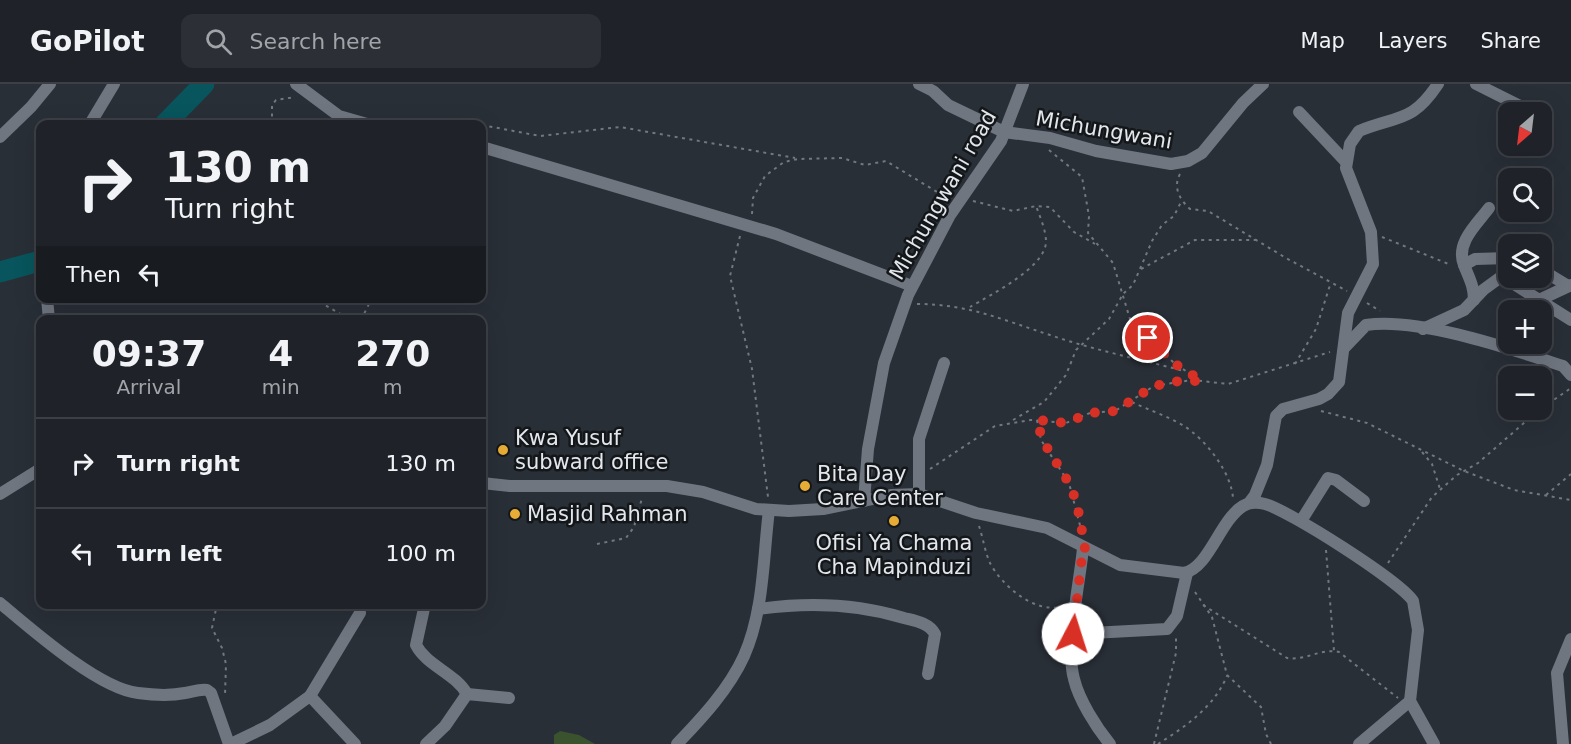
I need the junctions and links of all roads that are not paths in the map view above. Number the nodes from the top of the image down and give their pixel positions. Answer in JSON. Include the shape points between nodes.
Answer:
{"nodes":[{"id":1,"x":50,"y":84,"type":"edge"},
{"id":2,"x":114,"y":84,"type":"edge"},
{"id":3,"x":296,"y":84,"type":"edge"},
{"id":4,"x":919,"y":84,"type":"edge"},
{"id":5,"x":1023,"y":84,"type":"edge"},
{"id":6,"x":1263,"y":84,"type":"edge"},
{"id":7,"x":1438,"y":84,"type":"edge"},
{"id":8,"x":1476,"y":84,"type":"edge"},
{"id":9,"x":1495,"y":88,"type":"edge"},
{"id":10,"x":1517,"y":102,"type":"edge"},
{"id":11,"x":1299,"y":112,"type":"dead end"},
{"id":12,"x":92,"y":120,"type":"edge"},
{"id":13,"x":353,"y":120,"type":"edge"},
{"id":14,"x":1004,"y":132,"type":"junction"},
{"id":15,"x":0,"y":137,"type":"edge"},
{"id":16,"x":486,"y":148,"type":"edge"},
{"id":17,"x":1346,"y":162,"type":"junction"},
{"id":18,"x":1489,"y":207,"type":"dead end"},
{"id":19,"x":1498,"y":258,"type":"edge"},
{"id":20,"x":1466,"y":269,"type":"junction"},
{"id":21,"x":1552,"y":275,"type":"edge"},
{"id":22,"x":1498,"y":280,"type":"edge"},
{"id":23,"x":1570,"y":285,"type":"edge"},
{"id":24,"x":912,"y":286,"type":"junction"},
{"id":25,"x":1524,"y":288,"type":"edge"},
{"id":26,"x":1474,"y":300,"type":"junction"},
{"id":27,"x":1539,"y":300,"type":"joint"},
{"id":28,"x":1552,"y":308,"type":"edge"},
{"id":29,"x":1570,"y":319,"type":"edge"},
{"id":30,"x":1422,"y":329,"type":"junction"},
{"id":31,"x":1344,"y":348,"type":"junction"},
{"id":32,"x":944,"y":363,"type":"dead end"},
{"id":33,"x":1571,"y":375,"type":"edge"},
{"id":34,"x":36,"y":471,"type":"edge"},
{"id":35,"x":486,"y":483,"type":"edge"},
{"id":36,"x":0,"y":494,"type":"edge"},
{"id":37,"x":919,"y":494,"type":"junction"},
{"id":38,"x":864,"y":501,"type":"junction"},
{"id":39,"x":1364,"y":501,"type":"dead end"},
{"id":40,"x":1249,"y":502,"type":"junction"},
{"id":41,"x":769,"y":510,"type":"junction"},
{"id":42,"x":1300,"y":521,"type":"junction"},
{"id":43,"x":1084,"y":548,"type":"junction"},
{"id":44,"x":1187,"y":577,"type":"junction"},
{"id":45,"x":0,"y":603,"type":"edge"},
{"id":46,"x":424,"y":609,"type":"edge"},
{"id":47,"x":758,"y":609,"type":"junction"},
{"id":48,"x":360,"y":613,"type":"dead end"},
{"id":49,"x":1073,"y":634,"type":"junction"},
{"id":50,"x":1571,"y":639,"type":"edge"},
{"id":51,"x":928,"y":674,"type":"dead end"},
{"id":52,"x":467,"y":694,"type":"junction"},
{"id":53,"x":310,"y":696,"type":"junction"},
{"id":54,"x":509,"y":698,"type":"dead end"},
{"id":55,"x":1408,"y":703,"type":"junction"},
{"id":56,"x":230,"y":744,"type":"edge"},
{"id":57,"x":355,"y":744,"type":"edge"},
{"id":58,"x":426,"y":744,"type":"edge"},
{"id":59,"x":677,"y":744,"type":"edge"},
{"id":60,"x":1110,"y":744,"type":"edge"},
{"id":61,"x":1359,"y":744,"type":"edge"},
{"id":62,"x":1434,"y":744,"type":"edge"},
{"id":63,"x":1563,"y":744,"type":"edge"}],
"edges":[{"from":1,"to":15,"type":"street"},
{"from":2,"to":12,"type":"street"},
{"from":3,"to":13,"type":"street","via":[[339,116]]},
{"from":4,"to":14,"type":"street","name":"Michungwani","via":[[948,105]]},
{"from":5,"to":14,"type":"street","name":"Michungwani road"},
{"from":6,"to":14,"type":"street","name":"Michungwani","via":[[1202,153],[1188,161],[1171,164],[1139,159]]},
{"from":7,"to":17,"type":"street","via":[[1425,105],[1414,113],[1356,132]]},
{"from":8,"to":9,"type":"street"},
{"from":9,"to":10,"type":"street"},
{"from":11,"to":17,"type":"street"},
{"from":14,"to":24,"type":"street","name":"Michungwani road","via":[[996,150],[950,215]]},
{"from":16,"to":24,"type":"street","via":[[749,226]]},
{"from":17,"to":31,"type":"street","via":[[1347,176],[1371,232],[1373,264],[1345,323]]},
{"from":18,"to":20,"type":"street","via":[[1465,240],[1461,253]]},
{"from":19,"to":20,"type":"street","via":[[1475,259]]},
{"from":20,"to":26,"type":"street","via":[[1474,286]]},
{"from":21,"to":23,"type":"street"},
{"from":22,"to":26,"type":"street"},
{"from":23,"to":27,"type":"street"},
{"from":24,"to":38,"type":"street","name":"Michungwani road","via":[[882,373],[868,450]]},
{"from":25,"to":27,"type":"street"},
{"from":26,"to":30,"type":"street","via":[[1460,313]]},
{"from":28,"to":29,"type":"street"},
{"from":30,"to":31,"type":"street","via":[[1366,325]]},
{"from":30,"to":33,"type":"street","via":[[1563,366]]},
{"from":31,"to":40,"type":"street","via":[[1334,388],[1319,399],[1283,409],[1276,416],[1267,465]]},
{"from":32,"to":37,"type":"street","via":[[919,439]]},
{"from":34,"to":36,"type":"street"},
{"from":35,"to":41,"type":"street","via":[[683,488]]},
{"from":37,"to":38,"type":"street"},
{"from":37,"to":43,"type":"street","via":[[976,513],[1047,528]]},
{"from":38,"to":41,"type":"street","via":[[823,509]]},
{"from":39,"to":42,"type":"street","via":[[1328,478]]},
{"from":40,"to":42,"type":"street","via":[[1272,506]]},
{"from":40,"to":44,"type":"street","via":[[1234,512]]},
{"from":41,"to":47,"type":"street"},
{"from":42,"to":55,"type":"street","via":[[1381,572],[1408,594],[1416,607],[1418,630]]},
{"from":43,"to":44,"type":"street","via":[[1120,565]]},
{"from":43,"to":49,"type":"street"},
{"from":44,"to":49,"type":"street","via":[[1172,626],[1159,632]]},
{"from":45,"to":56,"type":"street","via":[[90,672],[127,690],[147,694],[207,690]]},
{"from":46,"to":52,"type":"street","via":[[416,645],[456,679]]},
{"from":47,"to":51,"type":"street","via":[[792,604],[851,606],[922,623],[935,634]]},
{"from":47,"to":59,"type":"street","via":[[749,643],[734,674],[713,705]]},
{"from":48,"to":53,"type":"street"},
{"from":49,"to":60,"type":"street","via":[[1073,677]]},
{"from":50,"to":63,"type":"street","via":[[1557,673]]},
{"from":52,"to":54,"type":"street"},
{"from":52,"to":58,"type":"street","via":[[445,726]]},
{"from":53,"to":56,"type":"street","via":[[270,724]]},
{"from":53,"to":57,"type":"street"},
{"from":55,"to":61,"type":"street"},
{"from":55,"to":62,"type":"street"}]}
